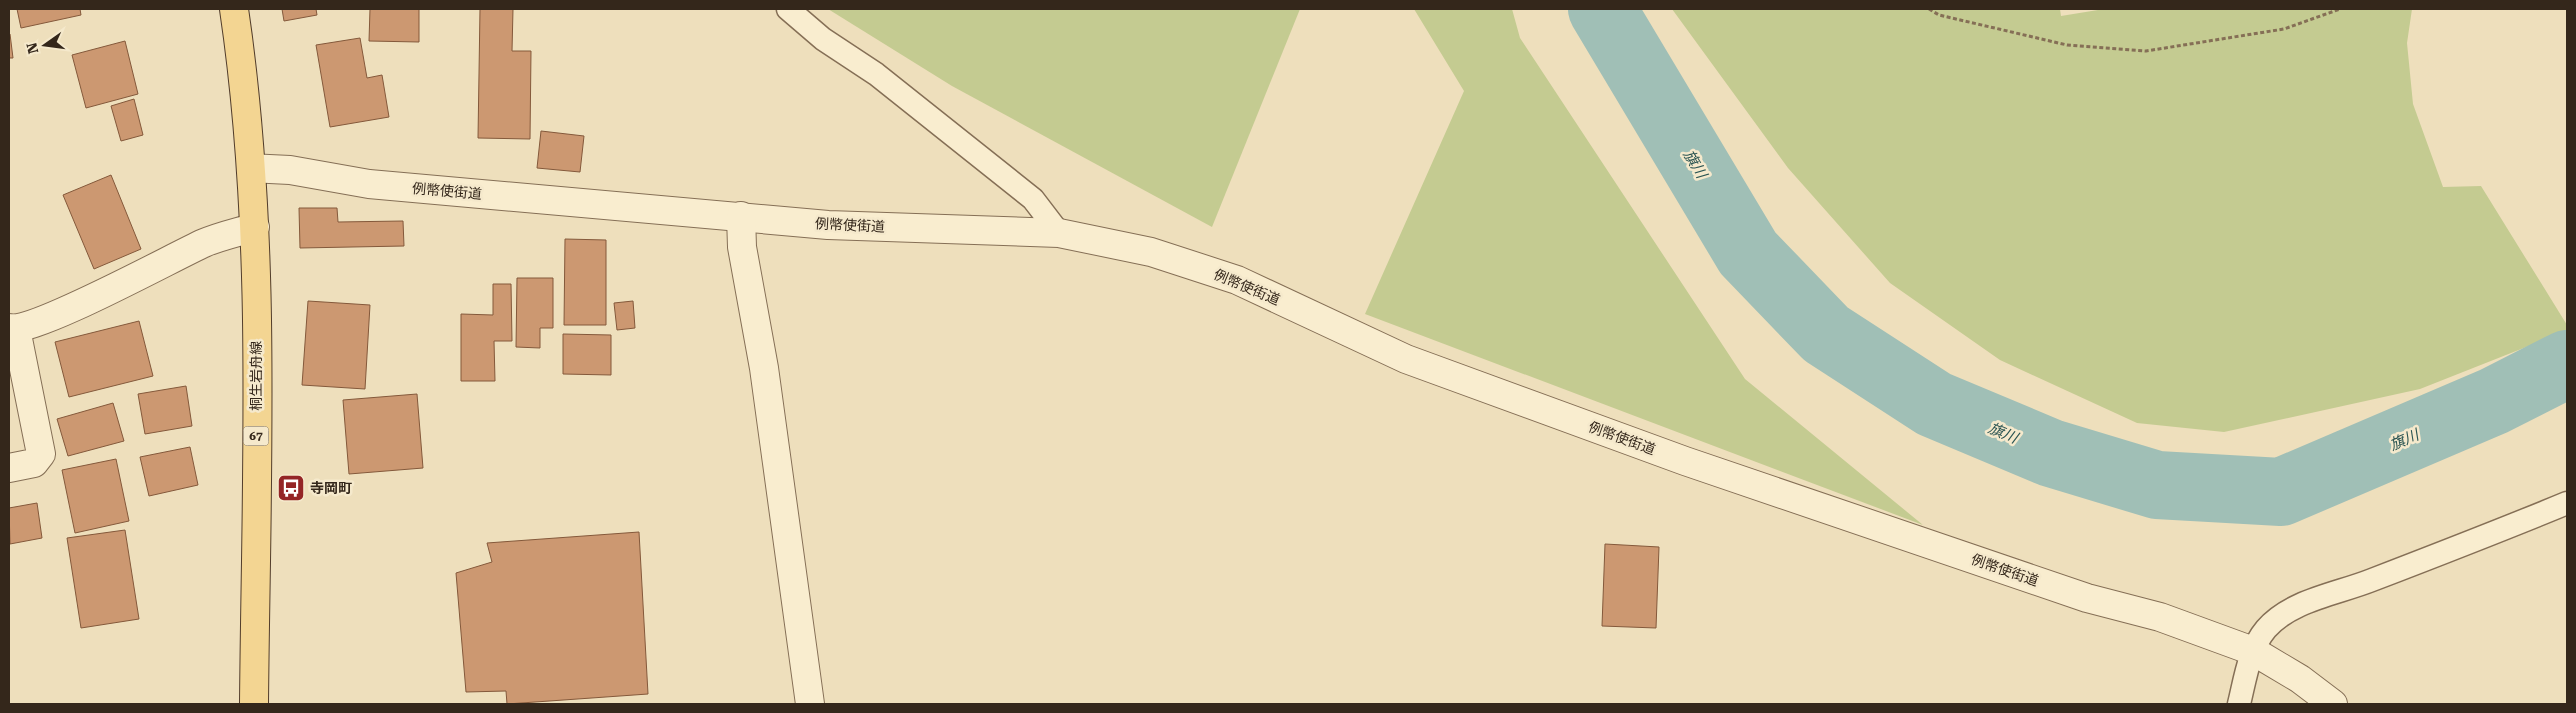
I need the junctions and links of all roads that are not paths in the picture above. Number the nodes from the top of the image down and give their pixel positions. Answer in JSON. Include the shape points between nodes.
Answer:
{"nodes":[{"id":1,"x":234,"y":9,"type":"edge"},
{"id":2,"x":788,"y":9,"type":"edge"},
{"id":3,"x":251,"y":168,"type":"junction"},
{"id":4,"x":741,"y":216,"type":"junction"},
{"id":5,"x":255,"y":227,"type":"junction"},
{"id":6,"x":1059,"y":233,"type":"junction"},
{"id":7,"x":12,"y":328,"type":"edge"},
{"id":8,"x":9,"y":468,"type":"edge"},
{"id":9,"x":2567,"y":503,"type":"edge"},
{"id":10,"x":2253,"y":651,"type":"junction"},
{"id":11,"x":254,"y":704,"type":"edge"},
{"id":12,"x":810,"y":704,"type":"edge"},
{"id":13,"x":2239,"y":704,"type":"edge"},
{"id":14,"x":2333,"y":704,"type":"edge"}],
"edges":[{"from":1,"to":3,"type":"main road","number":"67"},
{"from":2,"to":6,"type":"lane","via":[[823,38],[876,74],[1033,200]]},
{"from":3,"to":4,"type":"street","name":"例幣使街道","via":[[290,170],[369,184]]},
{"from":3,"to":5,"type":"main road","name":"桐生岩舟線","number":"67"},
{"from":4,"to":6,"type":"street","name":"例幣使街道","via":[[828,225]]},
{"from":4,"to":12,"type":"street","via":[[742,247],[764,368]]},
{"from":5,"to":7,"type":"street","via":[[207,242],[46,319]]},
{"from":5,"to":11,"type":"main road","name":"桐生岩舟線","number":"67"},
{"from":6,"to":10,"type":"street","name":"例幣使街道","via":[[1151,252],[1237,280],[1406,359],[1685,461],[2087,598],[2160,617]]},
{"from":7,"to":8,"type":"street","via":[[41,454],[34,463]]},
{"from":9,"to":10,"type":"lane","via":[[2302,604],[2282,615],[2266,630]]},
{"from":10,"to":13,"type":"lane"},
{"from":10,"to":14,"type":"street","name":"例幣使街道"}]}
